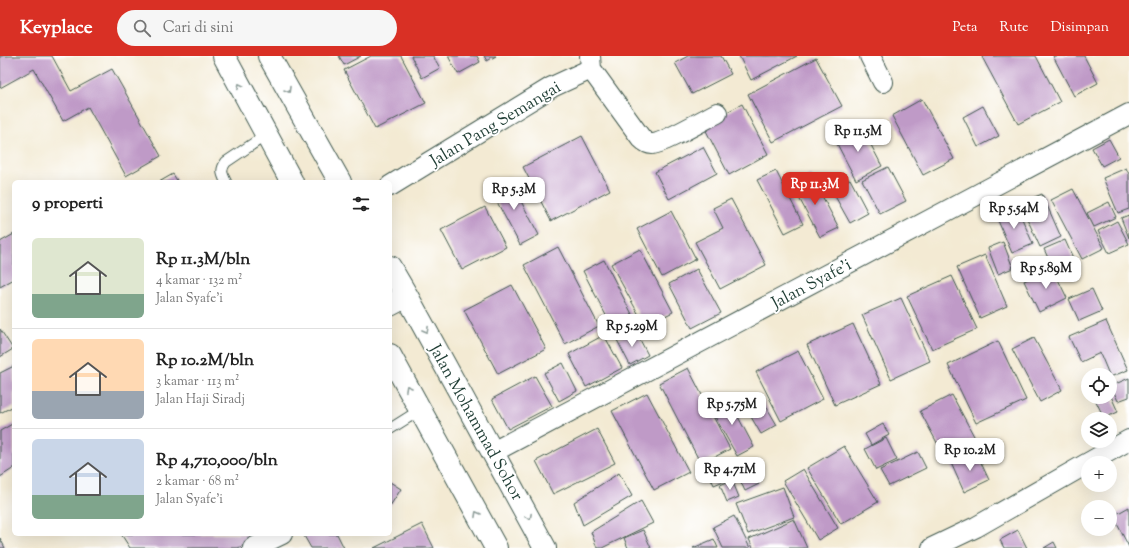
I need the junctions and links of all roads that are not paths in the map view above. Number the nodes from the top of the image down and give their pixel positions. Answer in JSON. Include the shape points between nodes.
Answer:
{"nodes":[{"id":1,"x":224,"y":56,"type":"edge"},
{"id":2,"x":269,"y":56,"type":"edge"},
{"id":3,"x":870,"y":56,"type":"edge"},
{"id":4,"x":591,"y":62,"type":"edge"},
{"id":5,"x":883,"y":82,"type":"dead end"},
{"id":6,"x":717,"y":113,"type":"dead end"},
{"id":7,"x":1129,"y":114,"type":"edge"},
{"id":8,"x":266,"y":135,"type":"junction"},
{"id":9,"x":225,"y":180,"type":"edge"},
{"id":10,"x":291,"y":180,"type":"edge"},
{"id":11,"x":339,"y":180,"type":"edge"},
{"id":12,"x":392,"y":185,"type":"edge"},
{"id":13,"x":392,"y":274,"type":"edge"},
{"id":14,"x":399,"y":300,"type":"edge"},
{"id":15,"x":392,"y":359,"type":"edge"},
{"id":16,"x":420,"y":410,"type":"junction"},
{"id":17,"x":392,"y":428,"type":"edge"},
{"id":18,"x":1129,"y":440,"type":"edge"},
{"id":19,"x":493,"y":452,"type":"junction"},
{"id":20,"x":1100,"y":456,"type":"edge"},
{"id":21,"x":1081,"y":467,"type":"edge"},
{"id":22,"x":278,"y":536,"type":"edge"},
{"id":23,"x":253,"y":548,"type":"edge"},
{"id":24,"x":496,"y":548,"type":"edge"},
{"id":25,"x":545,"y":548,"type":"edge"},
{"id":26,"x":932,"y":548,"type":"edge"}],
"edges":[{"from":8,"to":1,"type":"street","one_way":true},
{"from":2,"to":11,"type":"street","one_way":true},
{"from":3,"to":5,"type":"street"},
{"from":4,"to":6,"type":"street","via":[[641,138],[649,143],[663,141]]},
{"from":4,"to":12,"type":"street","name":"Jalan Pang Semangai","via":[[574,76]]},
{"from":7,"to":19,"type":"street","name":"Jalan Syafe'i"},
{"from":8,"to":9,"type":"lane","via":[[226,162],[222,167]]},
{"from":8,"to":10,"type":"street"},
{"from":13,"to":14,"type":"street","name":"Jalan Mohammad Sohor"},
{"from":14,"to":19,"type":"street","name":"Jalan Mohammad Sohor","one_way":true},
{"from":16,"to":15,"type":"street","one_way":true},
{"from":16,"to":17,"type":"lane"},
{"from":24,"to":16,"type":"street","one_way":true},
{"from":18,"to":20,"type":"street"},
{"from":19,"to":25,"type":"street","name":"Jalan Mohammad Sohor","one_way":true},
{"from":21,"to":26,"type":"street","via":[[976,527]]},
{"from":22,"to":23,"type":"street"}]}
